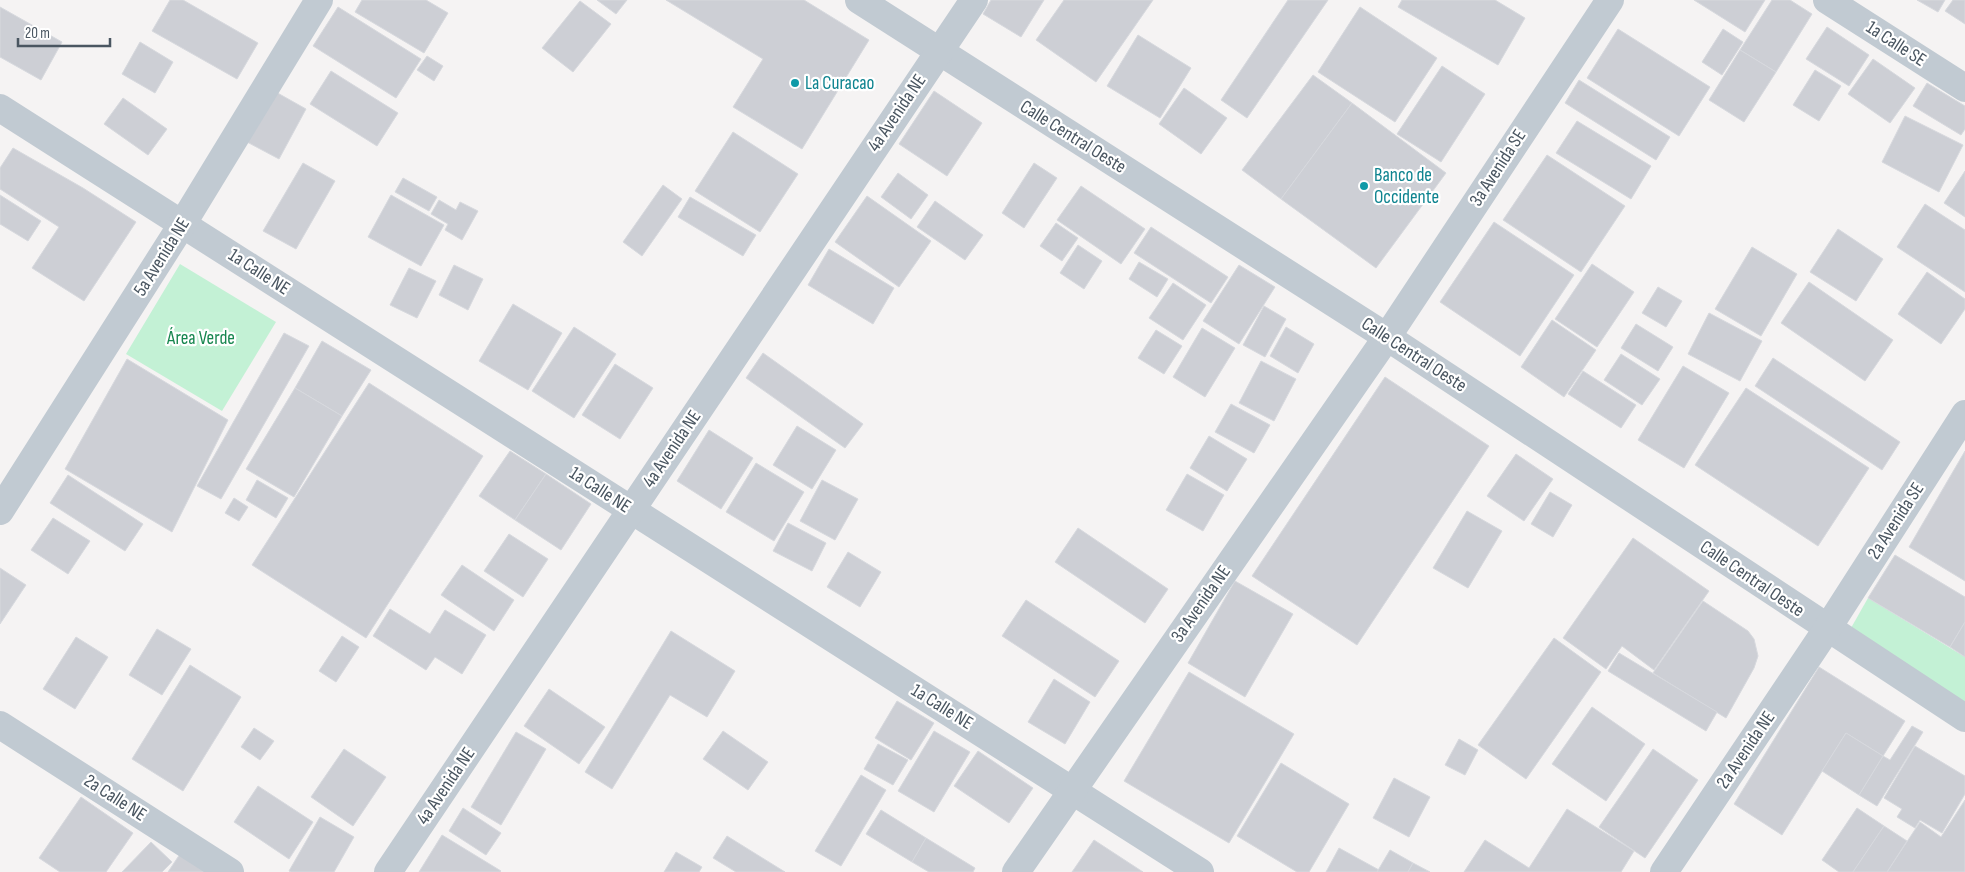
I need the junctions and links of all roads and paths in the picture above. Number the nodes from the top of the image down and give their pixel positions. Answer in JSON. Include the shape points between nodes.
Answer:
{"nodes":[{"id":1,"x":319,"y":0,"type":"edge"},
{"id":2,"x":859,"y":0,"type":"edge"},
{"id":3,"x":974,"y":0,"type":"edge"},
{"id":4,"x":1610,"y":0,"type":"edge"},
{"id":5,"x":1827,"y":0,"type":"edge"},
{"id":6,"x":939,"y":52,"type":"junction"},
{"id":7,"x":1965,"y":88,"type":"edge"},
{"id":8,"x":0,"y":108,"type":"edge"},
{"id":9,"x":183,"y":224,"type":"junction"},
{"id":10,"x":1387,"y":337,"type":"junction"},
{"id":11,"x":1965,"y":414,"type":"edge"},
{"id":12,"x":631,"y":510,"type":"junction"},
{"id":13,"x":0,"y":511,"type":"edge"},
{"id":14,"x":1827,"y":629,"type":"junction"},
{"id":15,"x":1965,"y":718,"type":"edge"},
{"id":16,"x":0,"y":725,"type":"edge"},
{"id":17,"x":1072,"y":790,"type":"junction"},
{"id":18,"x":230,"y":872,"type":"edge"},
{"id":19,"x":388,"y":872,"type":"edge"},
{"id":20,"x":1016,"y":872,"type":"edge"},
{"id":21,"x":1200,"y":872,"type":"edge"},
{"id":22,"x":1664,"y":872,"type":"edge"}],
"edges":[{"from":1,"to":9,"type":"street","name":"5a Avenida NE"},
{"from":2,"to":6,"type":"street","name":"Calle Central Oeste"},
{"from":3,"to":6,"type":"street","name":"4a Avenida NE"},
{"from":4,"to":10,"type":"street","name":"3a Avenida SE"},
{"from":5,"to":7,"type":"street","name":"1a Calle SE"},
{"from":6,"to":10,"type":"street","name":"Calle Central Oeste"},
{"from":6,"to":12,"type":"street","name":"4a Avenida NE"},
{"from":8,"to":9,"type":"street","name":"1a Calle NE"},
{"from":9,"to":12,"type":"street","name":"1a Calle NE"},
{"from":9,"to":13,"type":"street","name":"5a Avenida NE"},
{"from":10,"to":14,"type":"street","name":"Calle Central Oeste"},
{"from":10,"to":17,"type":"street","name":"3a Avenida NE"},
{"from":11,"to":14,"type":"street","name":"2a Avenida SE"},
{"from":12,"to":17,"type":"street","name":"1a Calle NE"},
{"from":12,"to":19,"type":"street","name":"4a Avenida NE"},
{"from":14,"to":15,"type":"street","name":"Calle Central Oeste"},
{"from":14,"to":22,"type":"street","name":"2a Avenida NE"},
{"from":16,"to":18,"type":"street","name":"2a Calle NE"},
{"from":17,"to":20,"type":"street","name":"3a Avenida NE"},
{"from":17,"to":21,"type":"street","name":"1a Calle NE"}]}
